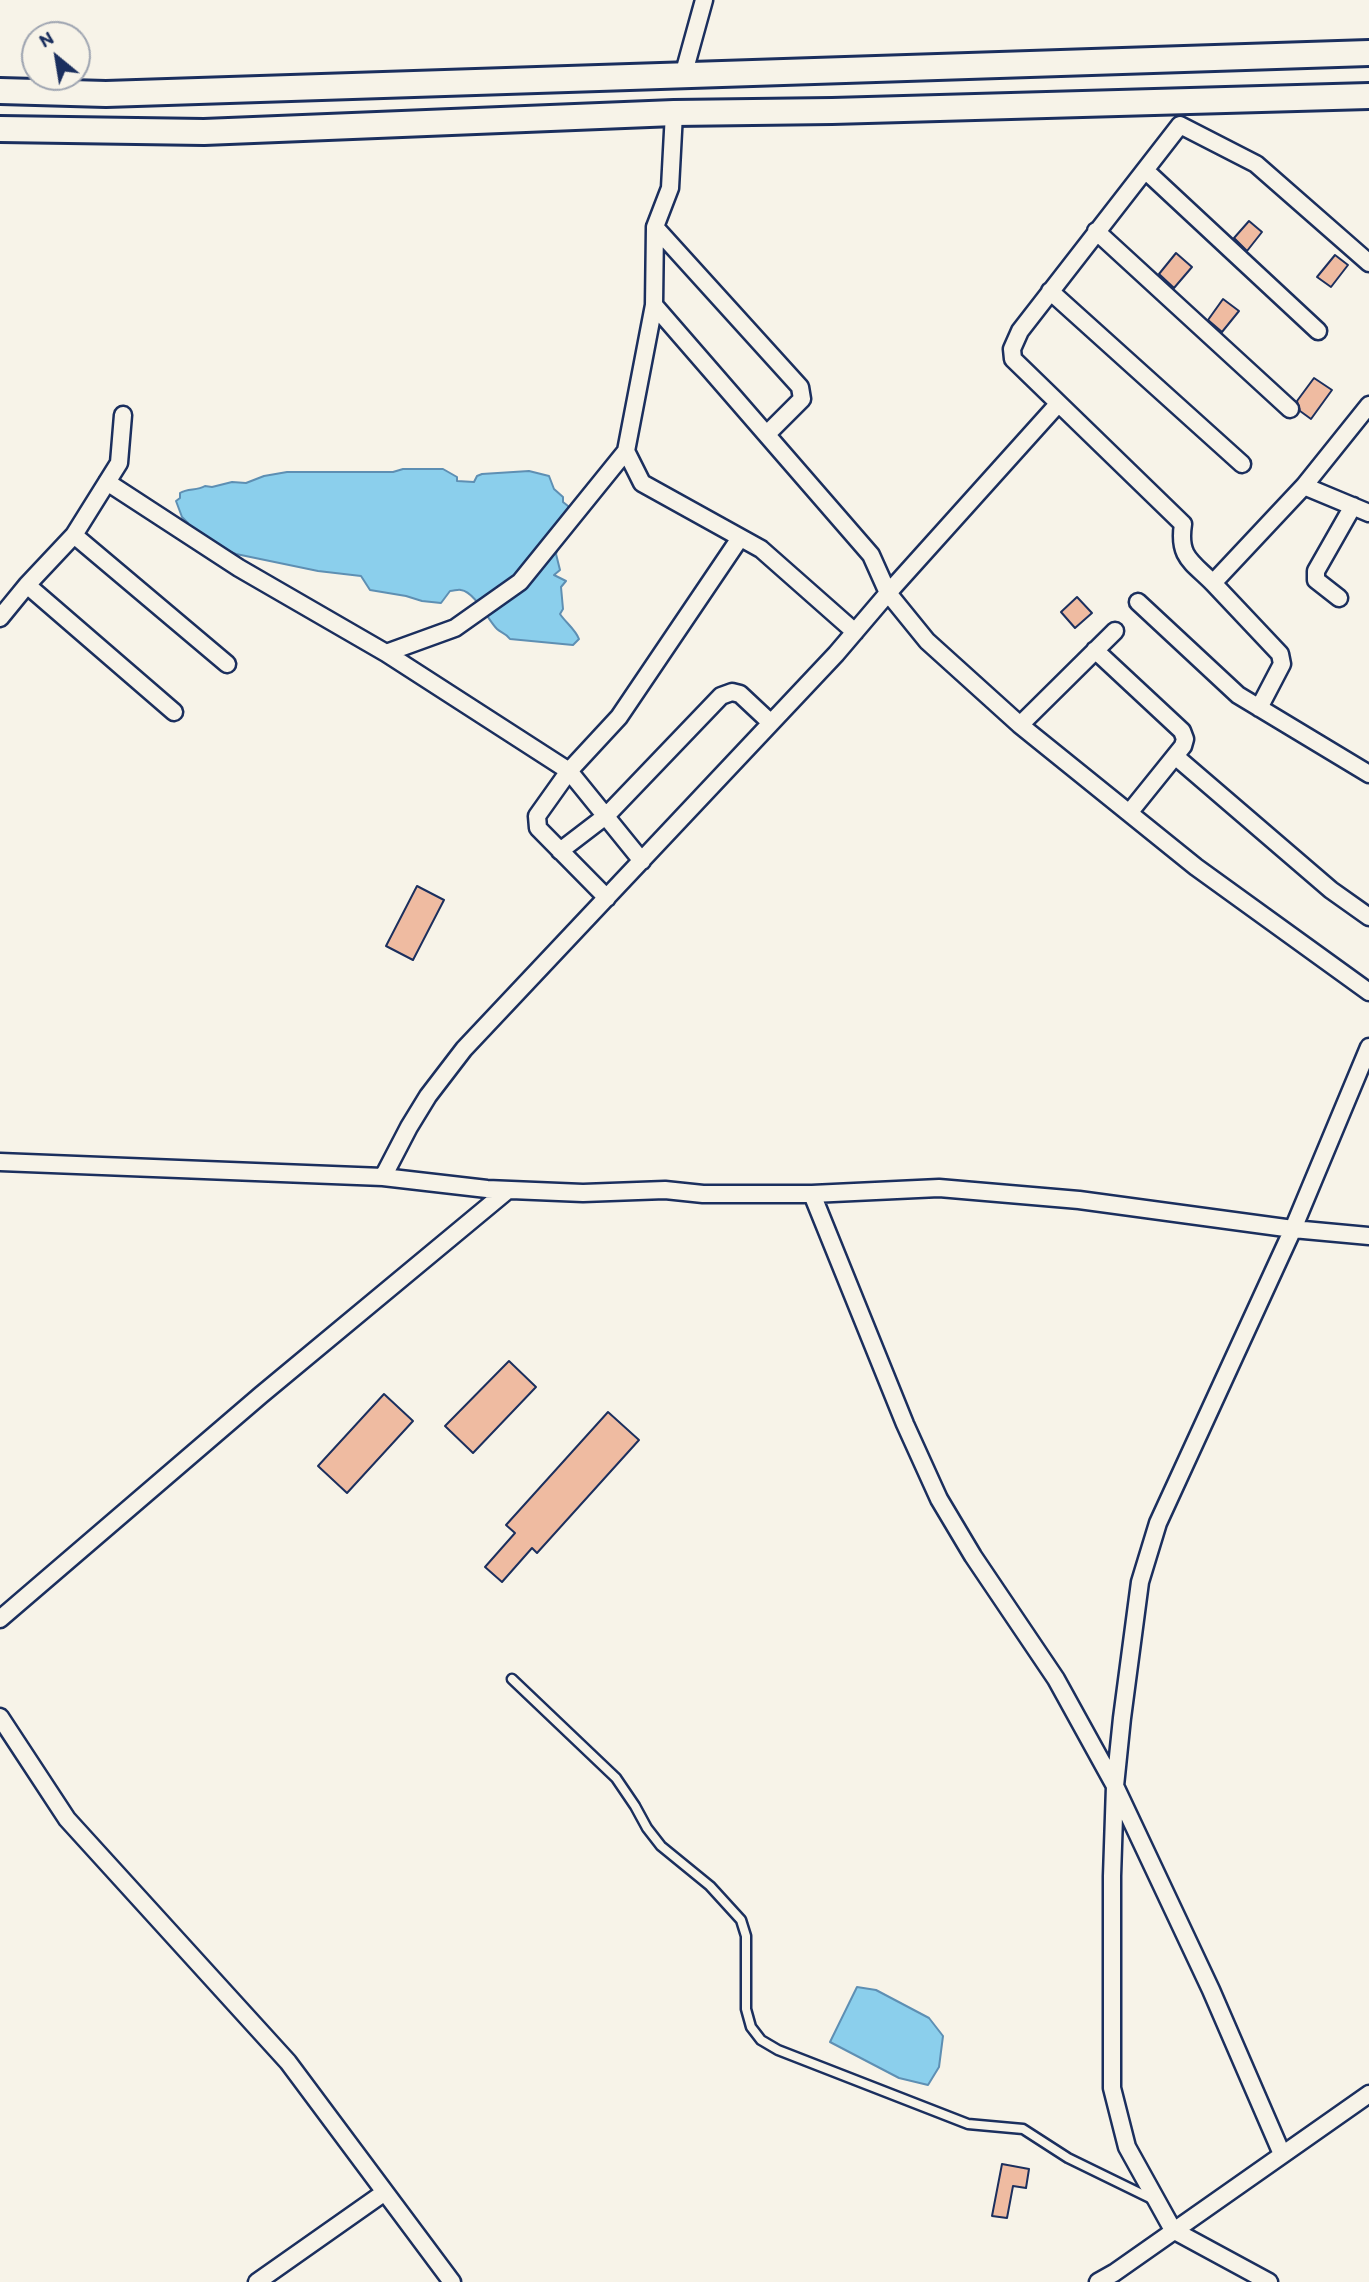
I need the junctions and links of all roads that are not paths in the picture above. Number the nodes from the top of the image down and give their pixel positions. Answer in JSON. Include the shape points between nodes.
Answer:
{"nodes":[{"id":1,"x":704,"y":0,"type":"edge"},
{"id":2,"x":1369,"y":53,"type":"edge"},
{"id":3,"x":683,"y":76,"type":"junction"},
{"id":4,"x":0,"y":91,"type":"edge"},
{"id":5,"x":1369,"y":96,"type":"edge"},
{"id":6,"x":674,"y":113,"type":"junction"},
{"id":7,"x":0,"y":129,"type":"edge"},
{"id":8,"x":1145,"y":170,"type":"junction"},
{"id":9,"x":655,"y":227,"type":"junction"},
{"id":10,"x":1096,"y":231,"type":"junction"},
{"id":11,"x":1369,"y":263,"type":"edge"},
{"id":12,"x":1050,"y":291,"type":"junction"},
{"id":13,"x":654,"y":305,"type":"junction"},
{"id":14,"x":1318,"y":331,"type":"dead end"},
{"id":15,"x":1058,"y":404,"type":"junction"},
{"id":16,"x":1369,"y":405,"type":"edge"},
{"id":17,"x":1290,"y":409,"type":"dead end"},
{"id":18,"x":123,"y":415,"type":"dead end"},
{"id":19,"x":766,"y":434,"type":"junction"},
{"id":20,"x":626,"y":451,"type":"junction"},
{"id":21,"x":1241,"y":464,"type":"dead end"},
{"id":22,"x":107,"y":482,"type":"junction"},
{"id":23,"x":1304,"y":486,"type":"junction"},
{"id":24,"x":1353,"y":506,"type":"junction"},
{"id":25,"x":1369,"y":513,"type":"edge"},
{"id":26,"x":74,"y":535,"type":"junction"},
{"id":27,"x":740,"y":538,"type":"junction"},
{"id":28,"x":1213,"y":583,"type":"junction"},
{"id":29,"x":27,"y":585,"type":"junction"},
{"id":30,"x":888,"y":593,"type":"junction"},
{"id":31,"x":1339,"y":598,"type":"dead end"},
{"id":32,"x":1138,"y":602,"type":"dead end"},
{"id":33,"x":0,"y":618,"type":"edge"},
{"id":34,"x":1115,"y":631,"type":"dead end"},
{"id":35,"x":855,"y":632,"type":"junction"},
{"id":36,"x":1096,"y":650,"type":"junction"},
{"id":37,"x":386,"y":653,"type":"junction"},
{"id":38,"x":227,"y":664,"type":"dead end"},
{"id":39,"x":1259,"y":708,"type":"junction"},
{"id":40,"x":174,"y":712,"type":"dead end"},
{"id":41,"x":771,"y":723,"type":"junction"},
{"id":42,"x":1020,"y":725,"type":"junction"},
{"id":43,"x":1175,"y":756,"type":"junction"},
{"id":44,"x":569,"y":771,"type":"junction"},
{"id":45,"x":1369,"y":774,"type":"edge"},
{"id":46,"x":1129,"y":813,"type":"junction"},
{"id":47,"x":607,"y":815,"type":"junction"},
{"id":48,"x":560,"y":851,"type":"junction"},
{"id":49,"x":642,"y":861,"type":"junction"},
{"id":50,"x":607,"y":898,"type":"junction"},
{"id":51,"x":1369,"y":917,"type":"edge"},
{"id":52,"x":1369,"y":992,"type":"edge"},
{"id":53,"x":1369,"y":1047,"type":"edge"},
{"id":54,"x":0,"y":1162,"type":"edge"},
{"id":55,"x":383,"y":1177,"type":"junction"},
{"id":56,"x":508,"y":1190,"type":"junction"},
{"id":57,"x":812,"y":1194,"type":"junction"},
{"id":58,"x":1293,"y":1229,"type":"junction"},
{"id":59,"x":1369,"y":1236,"type":"edge"},
{"id":60,"x":0,"y":1619,"type":"edge"},
{"id":61,"x":512,"y":1679,"type":"dead end"},
{"id":62,"x":0,"y":1717,"type":"edge"},
{"id":63,"x":1115,"y":1786,"type":"junction"},
{"id":64,"x":1369,"y":2094,"type":"edge"},
{"id":65,"x":1282,"y":2154,"type":"junction"},
{"id":66,"x":385,"y":2192,"type":"junction"},
{"id":67,"x":1157,"y":2201,"type":"junction"},
{"id":68,"x":1173,"y":2230,"type":"junction"},
{"id":69,"x":257,"y":2282,"type":"edge"},
{"id":70,"x":452,"y":2282,"type":"edge"},
{"id":71,"x":1098,"y":2282,"type":"edge"},
{"id":72,"x":1269,"y":2282,"type":"edge"}],
"edges":[{"from":1,"to":3,"type":"street"},
{"from":2,"to":3,"type":"main road"},
{"from":3,"to":4,"type":"main road","via":[[106,94]]},
{"from":5,"to":6,"type":"main road"},
{"from":6,"to":7,"type":"main road","via":[[204,132]]},
{"from":6,"to":9,"type":"street","via":[[670,188]]},
{"from":8,"to":10,"type":"street"},
{"from":8,"to":11,"type":"street","via":[[1180,125],[1256,164]]},
{"from":8,"to":14,"type":"street"},
{"from":9,"to":13,"type":"street"},
{"from":9,"to":19,"type":"street","via":[[800,387],[802,399]]},
{"from":10,"to":12,"type":"street"},
{"from":10,"to":17,"type":"street"},
{"from":12,"to":15,"type":"street","via":[[1012,349],[1013,359]]},
{"from":12,"to":21,"type":"street"},
{"from":13,"to":19,"type":"street"},
{"from":13,"to":20,"type":"street"},
{"from":15,"to":28,"type":"street","via":[[1183,524],[1182,552]]},
{"from":15,"to":30,"type":"street"},
{"from":16,"to":23,"type":"street"},
{"from":18,"to":22,"type":"street","via":[[120,463]]},
{"from":19,"to":30,"type":"street","via":[[872,555]]},
{"from":20,"to":27,"type":"street","via":[[642,483]]},
{"from":20,"to":37,"type":"street","via":[[520,582],[455,628]]},
{"from":22,"to":26,"type":"street"},
{"from":22,"to":37,"type":"street","via":[[239,568]]},
{"from":23,"to":24,"type":"street"},
{"from":23,"to":28,"type":"street"},
{"from":24,"to":25,"type":"street"},
{"from":24,"to":31,"type":"street","via":[[1316,570],[1316,580]]},
{"from":26,"to":29,"type":"street"},
{"from":26,"to":38,"type":"street"},
{"from":27,"to":35,"type":"street","via":[[761,549]]},
{"from":27,"to":44,"type":"street","via":[[619,717]]},
{"from":28,"to":39,"type":"street","via":[[1280,654],[1282,664]]},
{"from":29,"to":33,"type":"street"},
{"from":29,"to":40,"type":"street"},
{"from":30,"to":35,"type":"street"},
{"from":30,"to":42,"type":"street","via":[[927,641]]},
{"from":32,"to":39,"type":"street","via":[[1238,695]]},
{"from":34,"to":36,"type":"street"},
{"from":35,"to":41,"type":"street"},
{"from":36,"to":42,"type":"street"},
{"from":36,"to":43,"type":"street","via":[[1182,731],[1185,739]]},
{"from":37,"to":44,"type":"street"},
{"from":39,"to":45,"type":"street"},
{"from":41,"to":47,"type":"street","via":[[740,694],[721,696]]},
{"from":41,"to":49,"type":"street"},
{"from":42,"to":46,"type":"street"},
{"from":43,"to":46,"type":"street"},
{"from":43,"to":51,"type":"street"},
{"from":44,"to":47,"type":"street"},
{"from":44,"to":48,"type":"street","via":[[536,822]]},
{"from":46,"to":52,"type":"street"},
{"from":47,"to":48,"type":"street"},
{"from":47,"to":49,"type":"street"},
{"from":48,"to":50,"type":"street"},
{"from":49,"to":50,"type":"street"},
{"from":50,"to":55,"type":"street","via":[[464,1049],[428,1096]]},
{"from":53,"to":58,"type":"street"},
{"from":54,"to":55,"type":"street"},
{"from":55,"to":56,"type":"street"},
{"from":56,"to":57,"type":"street"},
{"from":56,"to":60,"type":"street"},
{"from":57,"to":58,"type":"street","via":[[939,1188],[1079,1200]]},
{"from":57,"to":63,"type":"street","via":[[939,1499],[1056,1679]]},
{"from":58,"to":59,"type":"street"},
{"from":58,"to":63,"type":"street","via":[[1158,1523],[1140,1583]]},
{"from":61,"to":67,"type":"lane","via":[[616,1778],[661,1846],[710,1886],[741,1920],[746,1936],[747,2008],[751,2026],[761,2040],[968,2124],[1023,2129],[1068,2158]]},
{"from":62,"to":66,"type":"street","via":[[67,1819],[288,2062]]},
{"from":63,"to":65,"type":"street"},
{"from":63,"to":67,"type":"street","via":[[1112,2088],[1127,2147]]},
{"from":64,"to":65,"type":"street"},
{"from":65,"to":68,"type":"street"},
{"from":66,"to":69,"type":"street"},
{"from":66,"to":70,"type":"street"},
{"from":67,"to":68,"type":"street"},
{"from":68,"to":71,"type":"street"},
{"from":68,"to":72,"type":"street"}]}
